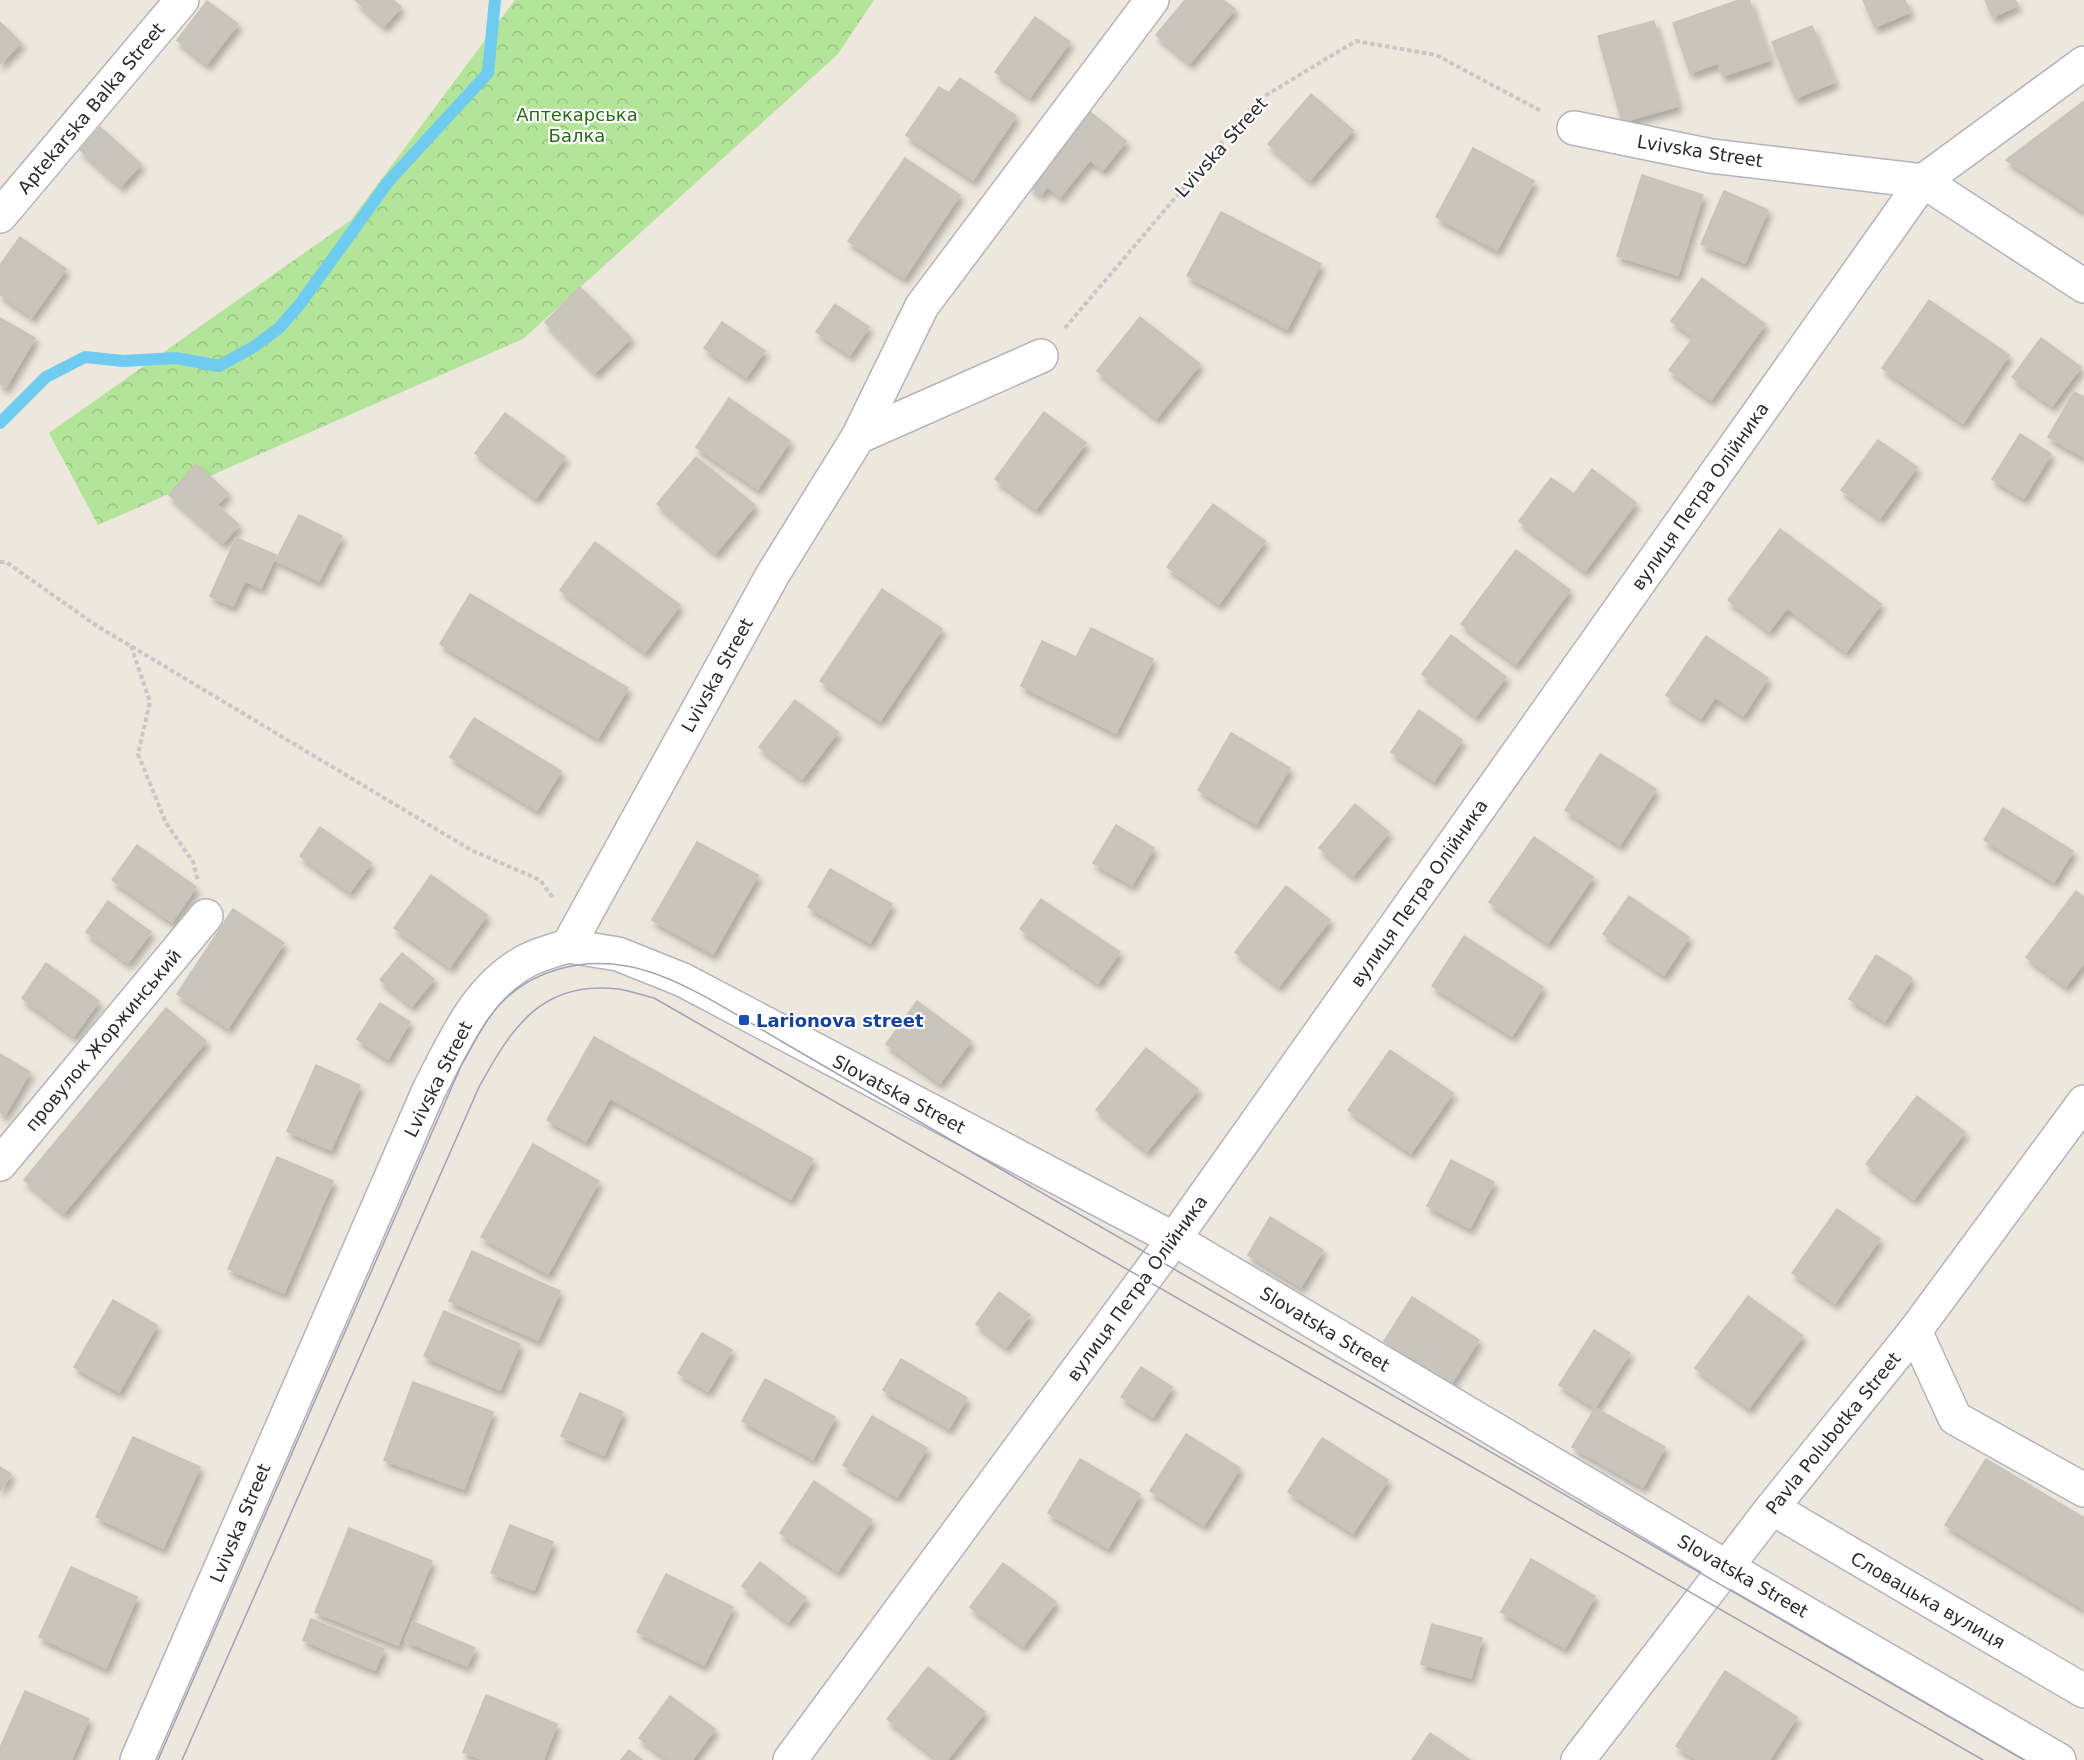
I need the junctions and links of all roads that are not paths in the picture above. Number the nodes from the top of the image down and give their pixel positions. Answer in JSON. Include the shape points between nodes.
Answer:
{"nodes":[{"id":1,"x":182,"y":0,"type":"edge"},
{"id":2,"x":1152,"y":0,"type":"edge"},
{"id":3,"x":2084,"y":63,"type":"edge"},
{"id":4,"x":1574,"y":128,"type":"road end"},
{"id":5,"x":1923,"y":181,"type":"junction"},
{"id":6,"x":0,"y":216,"type":"edge"},
{"id":7,"x":2084,"y":286,"type":"edge"},
{"id":8,"x":1041,"y":356,"type":"road end"},
{"id":9,"x":858,"y":438,"type":"junction"},
{"id":10,"x":206,"y":916,"type":"road end"},
{"id":11,"x":568,"y":946,"type":"junction"},
{"id":12,"x":2084,"y":1102,"type":"edge"},
{"id":13,"x":0,"y":1164,"type":"edge"},
{"id":14,"x":1174,"y":1239,"type":"junction"},
{"id":15,"x":1916,"y":1331,"type":"junction"},
{"id":16,"x":2084,"y":1490,"type":"edge"},
{"id":17,"x":1772,"y":1508,"type":"junction"},
{"id":18,"x":1728,"y":1568,"type":"junction"},
{"id":19,"x":2084,"y":1691,"type":"edge"},
{"id":20,"x":137,"y":1760,"type":"edge"},
{"id":21,"x":790,"y":1760,"type":"edge"},
{"id":22,"x":1578,"y":1760,"type":"edge"},
{"id":23,"x":2059,"y":1760,"type":"edge"}],
"edges":[{"from":1,"to":6,"type":"street","name":"Aptekarska Balka Street"},
{"from":2,"to":9,"type":"street","name":"Lvivska Street","via":[[922,306]]},
{"from":3,"to":5,"type":"street","name":"вулиця Петра Олійника"},
{"from":4,"to":5,"type":"street","name":"Lvivska Street","via":[[1711,156]]},
{"from":5,"to":7,"type":"street"},
{"from":5,"to":14,"type":"street","name":"вулиця Петра Олійника"},
{"from":8,"to":9,"type":"street"},
{"from":9,"to":11,"type":"street","name":"Lvivska Street","via":[[773,574]]},
{"from":10,"to":13,"type":"street","name":"провулок Жоржинський"},
{"from":11,"to":14,"type":"street","name":"Slovatska Street","via":[[618,954],[683,980]]},
{"from":11,"to":20,"type":"street","name":"Lvivska Street","via":[[528,959],[495,982],[465,1021],[429,1090]]},
{"from":12,"to":15,"type":"street","name":"Pavla Polubotka Street"},
{"from":14,"to":18,"type":"street","name":"Slovatska Street"},
{"from":14,"to":21,"type":"street","name":"вулиця Петра Олійника"},
{"from":15,"to":16,"type":"street","via":[[1955,1418]]},
{"from":15,"to":17,"type":"street","name":"Pavla Polubotka Street"},
{"from":17,"to":18,"type":"street","name":"Pavla Polubotka Street"},
{"from":17,"to":19,"type":"street","name":"Словацька вулиця"},
{"from":18,"to":22,"type":"street","name":"Pavla Polubotka Street"},
{"from":18,"to":23,"type":"street","name":"Slovatska Street"}]}
